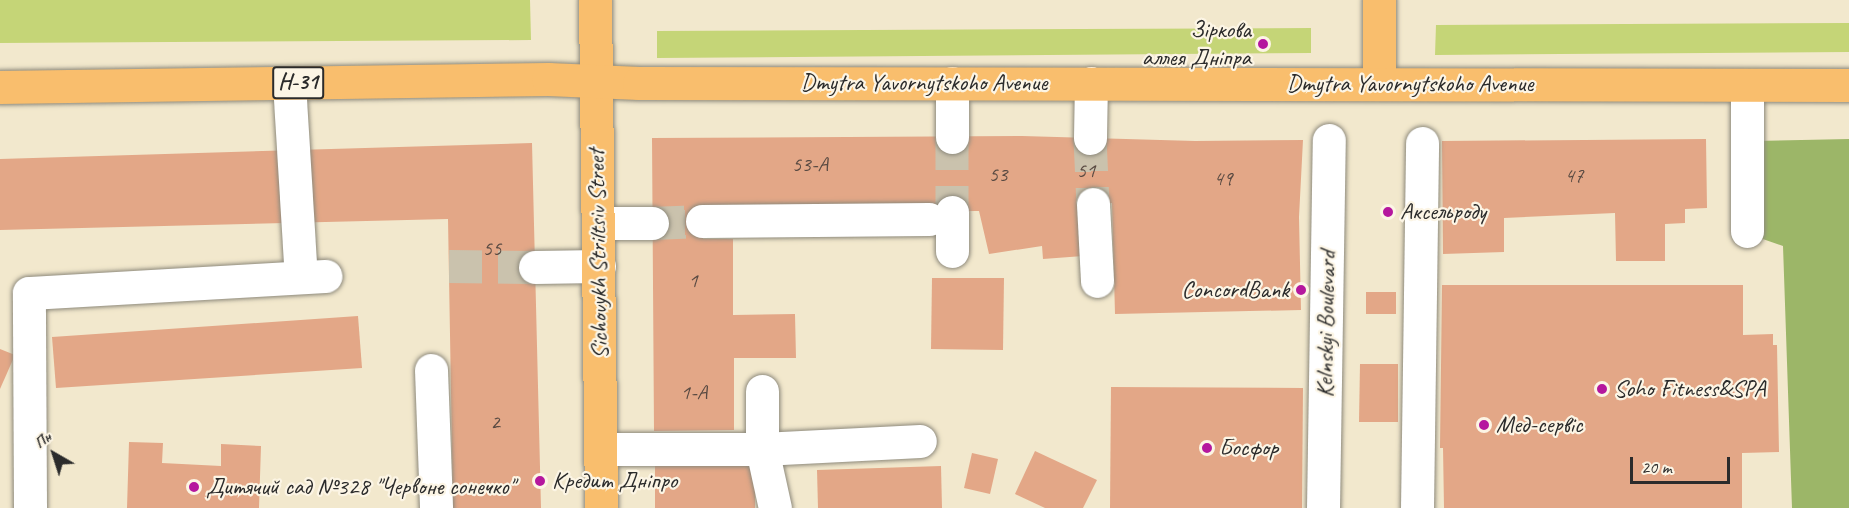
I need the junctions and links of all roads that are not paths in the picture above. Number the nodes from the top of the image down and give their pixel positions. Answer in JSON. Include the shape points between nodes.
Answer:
{"nodes":[{"id":1,"x":595,"y":0,"type":"edge"},
{"id":2,"x":1379,"y":0,"type":"edge"},
{"id":3,"x":596,"y":81,"type":"junction"},
{"id":4,"x":290,"y":83,"type":"junction"},
{"id":5,"x":962,"y":83,"type":"junction"},
{"id":6,"x":1090,"y":83,"type":"junction"},
{"id":7,"x":1379,"y":83,"type":"junction"},
{"id":8,"x":1747,"y":86,"type":"junction"},
{"id":9,"x":1849,"y":86,"type":"edge"},
{"id":10,"x":0,"y":87,"type":"edge"},
{"id":11,"x":962,"y":136,"type":"tunnel mouth"},
{"id":12,"x":1090,"y":138,"type":"tunnel mouth"},
{"id":13,"x":1329,"y":140,"type":"dead end"},
{"id":14,"x":1422,"y":143,"type":"dead end"},
{"id":15,"x":1093,"y":204,"type":"tunnel mouth"},
{"id":16,"x":702,"y":221,"type":"tunnel mouth"},
{"id":17,"x":652,"y":222,"type":"tunnel mouth"},
{"id":18,"x":598,"y":223,"type":"junction"},
{"id":19,"x":1747,"y":231,"type":"dead end"},
{"id":20,"x":962,"y":250,"type":"dead end"},
{"id":21,"x":599,"y":266,"type":"junction"},
{"id":22,"x":536,"y":267,"type":"tunnel mouth"},
{"id":23,"x":1097,"y":281,"type":"dead end"},
{"id":24,"x":431,"y":370,"type":"dead end"},
{"id":25,"x":762,"y":391,"type":"dead end"},
{"id":26,"x":920,"y":441,"type":"dead end"},
{"id":27,"x":600,"y":449,"type":"junction"},
{"id":28,"x":762,"y":449,"type":"junction"},
{"id":29,"x":30,"y":508,"type":"edge"},
{"id":30,"x":436,"y":508,"type":"edge"},
{"id":31,"x":601,"y":508,"type":"edge"},
{"id":32,"x":775,"y":508,"type":"edge"},
{"id":33,"x":1323,"y":508,"type":"edge"},
{"id":34,"x":1417,"y":508,"type":"edge"}],
"edges":[{"from":1,"to":3,"type":"main road","name":"Sichovykh Striltsiv Street"},
{"from":2,"to":7,"type":"main road"},
{"from":3,"to":4,"type":"main road","name":"Dmytra Yavornytskoho Avenue","number":"Н-31"},
{"from":3,"to":5,"type":"main road","name":"Dmytra Yavornytskoho Avenue"},
{"from":3,"to":18,"type":"main road","name":"Sichovykh Striltsiv Street"},
{"from":4,"to":10,"type":"main road","name":"Dmytra Yavornytskoho Avenue","number":"Н-31"},
{"from":4,"to":29,"type":"street","via":[[313,277],[29,293]]},
{"from":5,"to":6,"type":"main road","name":"Dmytra Yavornytskoho Avenue"},
{"from":5,"to":11,"type":"street"},
{"from":6,"to":7,"type":"main road","name":"Dmytra Yavornytskoho Avenue"},
{"from":6,"to":12,"type":"street"},
{"from":7,"to":8,"type":"main road","name":"Dmytra Yavornytskoho Avenue"},
{"from":8,"to":9,"type":"main road","name":"Dmytra Yavornytskoho Avenue"},
{"from":8,"to":19,"type":"street"},
{"from":13,"to":33,"type":"street","name":"Kelnskyi Boulevard"},
{"from":14,"to":34,"type":"street"},
{"from":15,"to":23,"type":"street"},
{"from":16,"to":20,"type":"street","via":[[951,214]]},
{"from":17,"to":18,"type":"street"},
{"from":18,"to":21,"type":"main road","name":"Sichovykh Striltsiv Street"},
{"from":21,"to":22,"type":"street"},
{"from":21,"to":27,"type":"main road","name":"Sichovykh Striltsiv Street"},
{"from":24,"to":30,"type":"street"},
{"from":25,"to":28,"type":"street"},
{"from":26,"to":28,"type":"street"},
{"from":27,"to":28,"type":"street"},
{"from":27,"to":31,"type":"main road","name":"Sichovykh Striltsiv Street"},
{"from":28,"to":32,"type":"street"}]}
